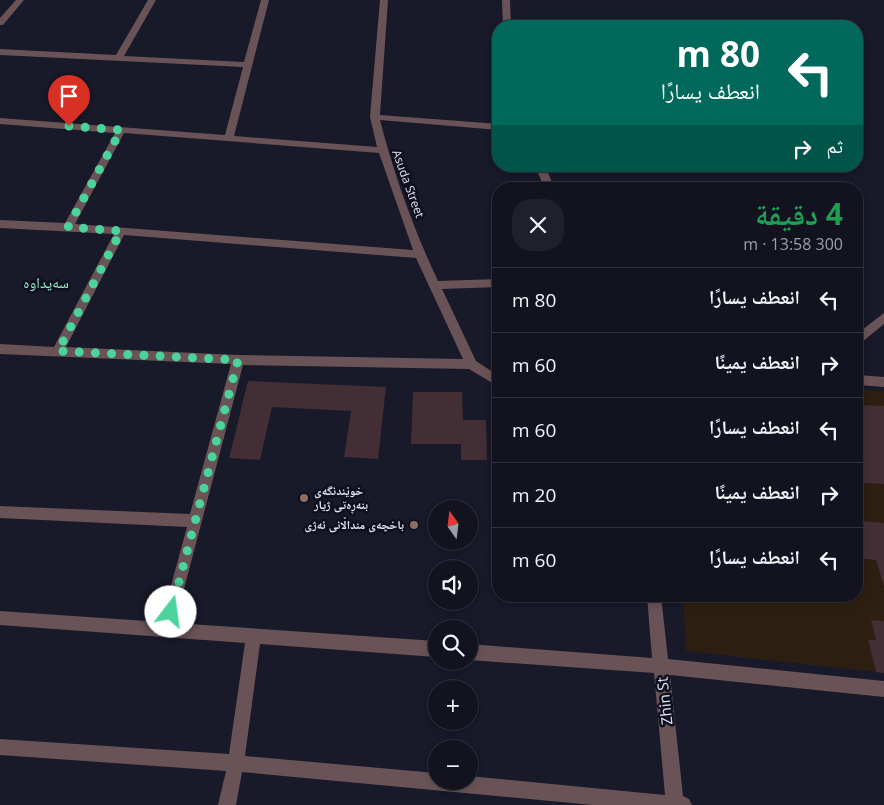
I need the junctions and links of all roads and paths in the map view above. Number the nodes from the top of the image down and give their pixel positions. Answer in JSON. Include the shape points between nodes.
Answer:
{"nodes":[{"id":1,"x":20,"y":0,"type":"edge"},
{"id":2,"x":152,"y":0,"type":"edge"},
{"id":3,"x":265,"y":0,"type":"edge"},
{"id":4,"x":384,"y":0,"type":"edge"},
{"id":5,"x":506,"y":0,"type":"edge"},
{"id":6,"x":507,"y":20,"type":"edge"},
{"id":7,"x":0,"y":22,"type":"edge"},
{"id":8,"x":0,"y":52,"type":"edge"},
{"id":9,"x":118,"y":59,"type":"junction"},
{"id":10,"x":248,"y":65,"type":"junction"},
{"id":11,"x":375,"y":117,"type":"junction"},
{"id":12,"x":0,"y":121,"type":"edge"},
{"id":13,"x":492,"y":126,"type":"edge"},
{"id":14,"x":121,"y":130,"type":"junction"},
{"id":15,"x":229,"y":138,"type":"junction"},
{"id":16,"x":382,"y":150,"type":"junction"},
{"id":17,"x":0,"y":224,"type":"edge"},
{"id":18,"x":68,"y":227,"type":"junction"},
{"id":19,"x":121,"y":231,"type":"junction"},
{"id":20,"x":420,"y":254,"type":"junction"},
{"id":21,"x":492,"y":283,"type":"edge"},
{"id":22,"x":434,"y":285,"type":"junction"},
{"id":23,"x":884,"y":317,"type":"edge"},
{"id":24,"x":863,"y":335,"type":"edge"},
{"id":25,"x":0,"y":348,"type":"edge"},
{"id":26,"x":58,"y":351,"type":"junction"},
{"id":27,"x":238,"y":360,"type":"junction"},
{"id":28,"x":471,"y":364,"type":"junction"},
{"id":29,"x":492,"y":378,"type":"edge"},
{"id":30,"x":863,"y":380,"type":"edge"},
{"id":31,"x":884,"y":382,"type":"edge"},
{"id":32,"x":0,"y":512,"type":"edge"},
{"id":33,"x":195,"y":521,"type":"junction"},
{"id":34,"x":655,"y":602,"type":"edge"},
{"id":35,"x":0,"y":618,"type":"edge"},
{"id":36,"x":166,"y":630,"type":"junction"},
{"id":37,"x":254,"y":635,"type":"junction"},
{"id":38,"x":428,"y":648,"type":"edge"},
{"id":39,"x":478,"y":653,"type":"edge"},
{"id":40,"x":661,"y":666,"type":"junction"},
{"id":41,"x":884,"y":689,"type":"edge"},
{"id":42,"x":0,"y":747,"type":"edge"},
{"id":43,"x":236,"y":762,"type":"junction"},
{"id":44,"x":227,"y":805,"type":"edge"},
{"id":45,"x":675,"y":805,"type":"edge"},
{"id":46,"x":683,"y":805,"type":"edge"}],
"edges":[{"from":1,"to":7,"type":"street"},
{"from":2,"to":9,"type":"street"},
{"from":3,"to":10,"type":"street"},
{"from":4,"to":11,"type":"street","name":"Asuda Street"},
{"from":5,"to":6,"type":"street"},
{"from":8,"to":9,"type":"street"},
{"from":9,"to":10,"type":"street"},
{"from":10,"to":15,"type":"street"},
{"from":11,"to":13,"type":"street"},
{"from":11,"to":16,"type":"street","name":"Asuda Street"},
{"from":12,"to":14,"type":"street"},
{"from":14,"to":15,"type":"street"},
{"from":14,"to":18,"type":"street"},
{"from":15,"to":16,"type":"street"},
{"from":16,"to":20,"type":"street","name":"Asuda Street"},
{"from":17,"to":18,"type":"street"},
{"from":18,"to":19,"type":"street"},
{"from":19,"to":20,"type":"street"},
{"from":19,"to":26,"type":"street"},
{"from":20,"to":22,"type":"street","name":"Asuda Street"},
{"from":21,"to":22,"type":"street"},
{"from":22,"to":28,"type":"street","name":"Asuda Street"},
{"from":23,"to":24,"type":"street"},
{"from":25,"to":26,"type":"street"},
{"from":26,"to":27,"type":"street"},
{"from":27,"to":28,"type":"street"},
{"from":27,"to":33,"type":"street"},
{"from":28,"to":29,"type":"street"},
{"from":30,"to":31,"type":"street"},
{"from":32,"to":33,"type":"street"},
{"from":33,"to":36,"type":"street"},
{"from":34,"to":40,"type":"street","name":"Zhin St"},
{"from":35,"to":36,"type":"street"},
{"from":36,"to":37,"type":"street"},
{"from":37,"to":38,"type":"street"},
{"from":37,"to":43,"type":"street"},
{"from":39,"to":40,"type":"street"},
{"from":40,"to":41,"type":"street"},
{"from":40,"to":45,"type":"street","name":"Zhin St"},
{"from":42,"to":43,"type":"street"},
{"from":43,"to":44,"type":"street"},
{"from":43,"to":45,"type":"street"},
{"from":45,"to":46,"type":"street"}]}
